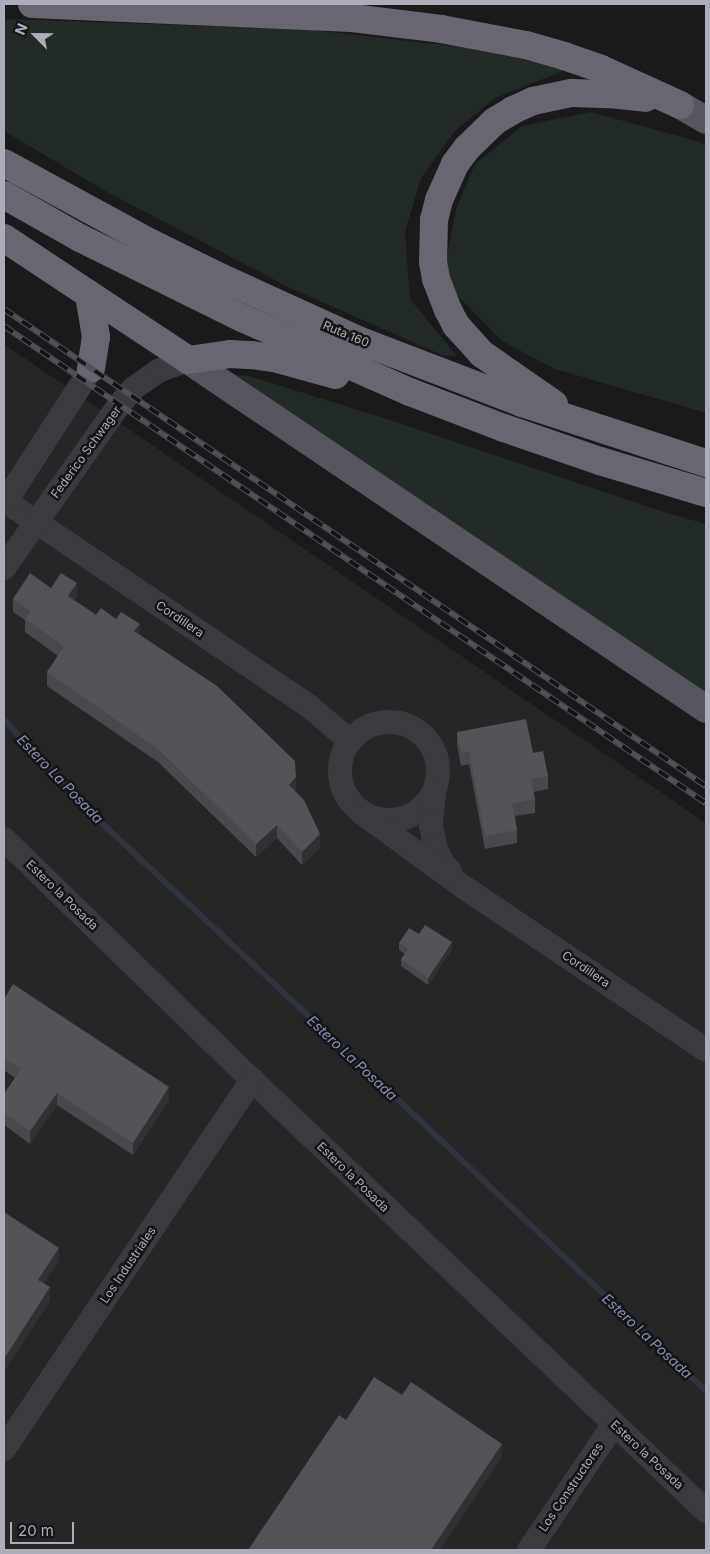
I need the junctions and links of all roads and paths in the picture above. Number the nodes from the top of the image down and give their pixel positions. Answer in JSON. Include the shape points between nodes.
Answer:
{"nodes":[{"id":1,"x":32,"y":4,"type":"edge"},
{"id":2,"x":680,"y":105,"type":"junction"},
{"id":3,"x":706,"y":120,"type":"edge"},
{"id":4,"x":4,"y":164,"type":"edge"},
{"id":5,"x":4,"y":195,"type":"edge"},
{"id":6,"x":4,"y":238,"type":"edge"},
{"id":7,"x":88,"y":295,"type":"junction"},
{"id":8,"x":188,"y":360,"type":"junction"},
{"id":9,"x":91,"y":369,"type":"joint"},
{"id":10,"x":410,"y":392,"type":"junction"},
{"id":11,"x":604,"y":431,"type":"junction"},
{"id":12,"x":706,"y":463,"type":"edge"},
{"id":13,"x":706,"y":493,"type":"edge"},
{"id":14,"x":5,"y":503,"type":"edge"},
{"id":15,"x":36,"y":522,"type":"junction"},
{"id":16,"x":4,"y":568,"type":"edge"},
{"id":17,"x":706,"y":709,"type":"edge"},
{"id":18,"x":350,"y":741,"type":"junction"},
{"id":19,"x":434,"y":794,"type":"junction"},
{"id":20,"x":362,"y":812,"type":"junction"},
{"id":21,"x":4,"y":839,"type":"edge"},
{"id":22,"x":465,"y":888,"type":"junction"},
{"id":23,"x":706,"y":1050,"type":"edge"},
{"id":24,"x":252,"y":1080,"type":"junction"},
{"id":25,"x":614,"y":1424,"type":"junction"},
{"id":26,"x":4,"y":1449,"type":"edge"},
{"id":27,"x":706,"y":1511,"type":"edge"},
{"id":28,"x":529,"y":1550,"type":"edge"}],
"edges":[{"from":1,"to":2,"type":"highway","via":[[352,18],[441,29],[526,45],[564,56]]},
{"from":2,"to":3,"type":"main road"},
{"from":2,"to":11,"type":"highway","via":[[581,93],[554,96],[513,110],[495,121],[467,148],[446,182],[436,214],[432,241],[436,279],[456,325],[482,354],[498,366]]},
{"from":4,"to":11,"type":"highway","name":"Ruta 160","via":[[149,242],[288,309],[444,374]]},
{"from":5,"to":10,"type":"highway","via":[[80,238],[242,318]]},
{"from":6,"to":7,"type":"highway"},
{"from":7,"to":8,"type":"highway"},
{"from":7,"to":9,"type":"highway","via":[[96,337]]},
{"from":8,"to":10,"type":"highway","via":[[252,354]]},
{"from":8,"to":15,"type":"street","name":"Federico Schwager","via":[[158,371],[134,388]]},
{"from":8,"to":17,"type":"main road"},
{"from":9,"to":14,"type":"street"},
{"from":10,"to":13,"type":"highway","via":[[583,455]]},
{"from":11,"to":12,"type":"highway","name":"Ruta 160"},
{"from":14,"to":15,"type":"street","name":"Cordillera"},
{"from":15,"to":16,"type":"street","name":"Federico Schwager"},
{"from":15,"to":18,"type":"street","name":"Cordillera","via":[[309,706]]},
{"from":18,"to":19,"type":"street","name":"Cordillera","via":[[377,723],[393,722],[422,734],[433,747],[438,762]]},
{"from":18,"to":20,"type":"street","name":"Cordillera","via":[[340,771],[342,787],[350,802]]},
{"from":19,"to":20,"type":"street","name":"Cordillera","via":[[410,817],[393,821],[376,819]]},
{"from":19,"to":22,"type":"street","name":"Cordillera","via":[[431,825],[434,846],[441,861]]},
{"from":20,"to":22,"type":"street","name":"Cordillera"},
{"from":21,"to":24,"type":"street","name":"Estero la Posada"},
{"from":22,"to":23,"type":"street","name":"Cordillera"},
{"from":24,"to":25,"type":"street","name":"Estero la Posada"},
{"from":24,"to":26,"type":"street","name":"Los Industriales"},
{"from":25,"to":27,"type":"street","name":"Estero la Posada"},
{"from":25,"to":28,"type":"street","name":"Los Constructores"}]}
